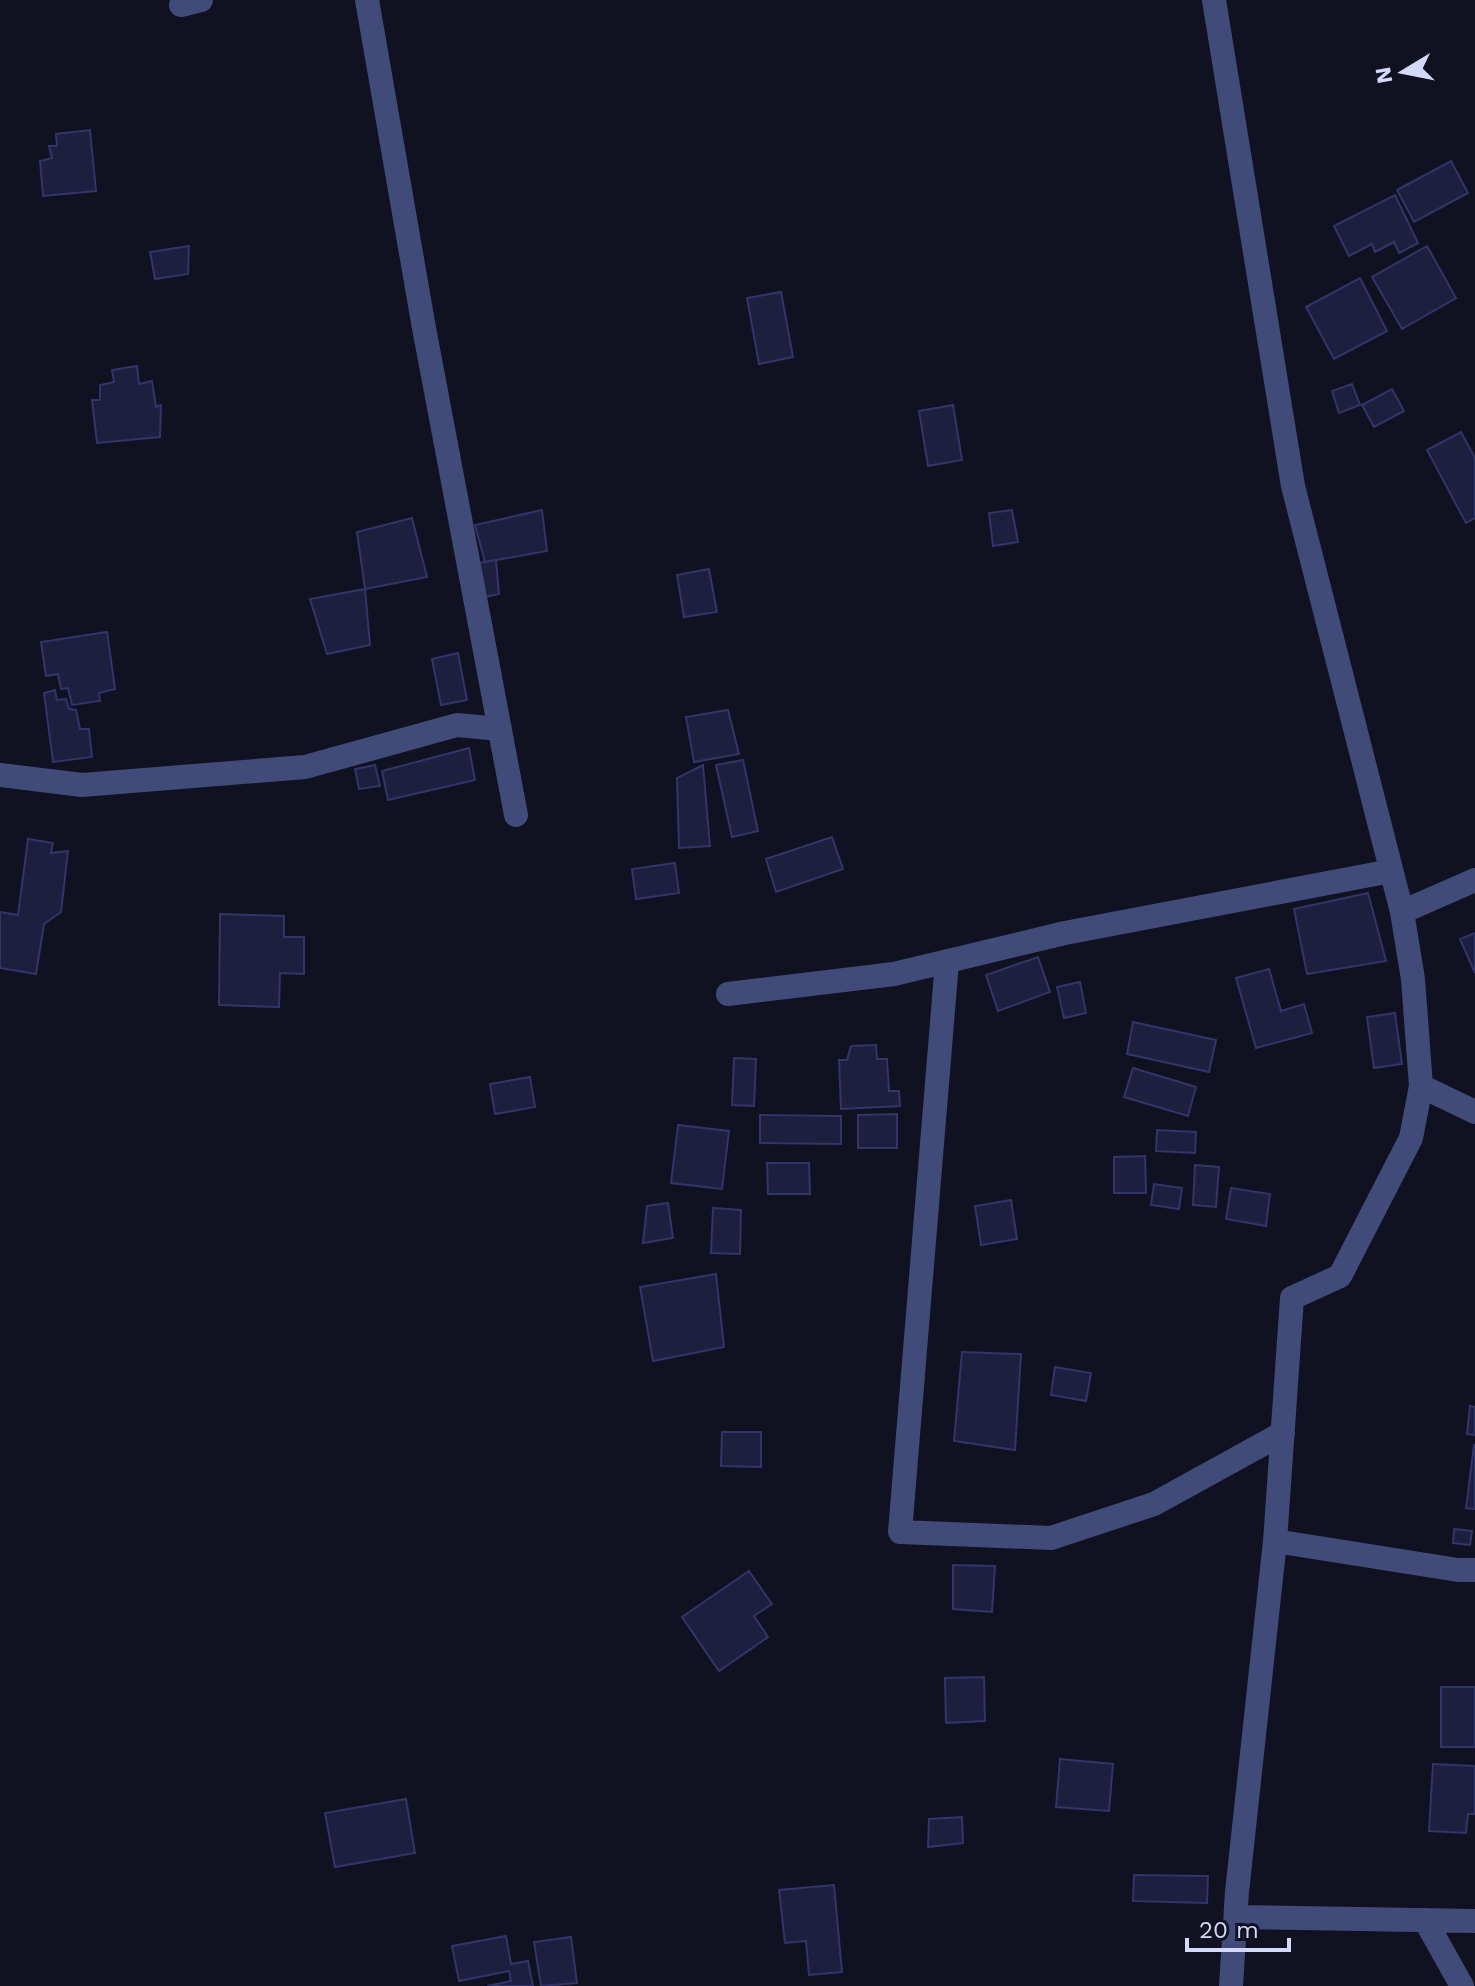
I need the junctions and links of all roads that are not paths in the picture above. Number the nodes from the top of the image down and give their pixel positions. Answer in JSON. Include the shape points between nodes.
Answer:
{"nodes":[{"id":1,"x":367,"y":0,"type":"edge"},
{"id":2,"x":1214,"y":0,"type":"edge"},
{"id":3,"x":500,"y":729,"type":"junction"},
{"id":4,"x":0,"y":775,"type":"edge"},
{"id":5,"x":516,"y":815,"type":"dead end"},
{"id":6,"x":1391,"y":871,"type":"junction"},
{"id":7,"x":1475,"y":880,"type":"edge"},
{"id":8,"x":1402,"y":912,"type":"junction"},
{"id":9,"x":947,"y":962,"type":"junction"},
{"id":10,"x":728,"y":994,"type":"dead end"},
{"id":11,"x":1421,"y":1086,"type":"junction"},
{"id":12,"x":1475,"y":1112,"type":"edge"},
{"id":13,"x":1283,"y":1433,"type":"junction"},
{"id":14,"x":1275,"y":1541,"type":"junction"},
{"id":15,"x":1475,"y":1570,"type":"edge"},
{"id":16,"x":1236,"y":1917,"type":"junction"},
{"id":17,"x":1425,"y":1920,"type":"junction"},
{"id":18,"x":1475,"y":1921,"type":"edge"},
{"id":19,"x":1231,"y":1986,"type":"edge"},
{"id":20,"x":1462,"y":1986,"type":"edge"}],
"edges":[{"from":1,"to":3,"type":"street"},
{"from":2,"to":6,"type":"street","via":[[1293,486]]},
{"from":3,"to":4,"type":"street","via":[[457,725],[305,767],[82,785]]},
{"from":3,"to":5,"type":"street"},
{"from":6,"to":8,"type":"street"},
{"from":6,"to":9,"type":"street","via":[[1065,933]]},
{"from":7,"to":8,"type":"street"},
{"from":8,"to":11,"type":"street"},
{"from":9,"to":10,"type":"street","via":[[894,974]]},
{"from":9,"to":13,"type":"street","via":[[900,1532],[1051,1538],[1154,1504]]},
{"from":11,"to":12,"type":"street"},
{"from":11,"to":13,"type":"street","via":[[1411,1138],[1340,1276],[1292,1298]]},
{"from":13,"to":14,"type":"street"},
{"from":14,"to":15,"type":"street"},
{"from":14,"to":16,"type":"street"},
{"from":16,"to":17,"type":"street"},
{"from":16,"to":19,"type":"street"},
{"from":17,"to":18,"type":"street"},
{"from":17,"to":20,"type":"street"}]}
